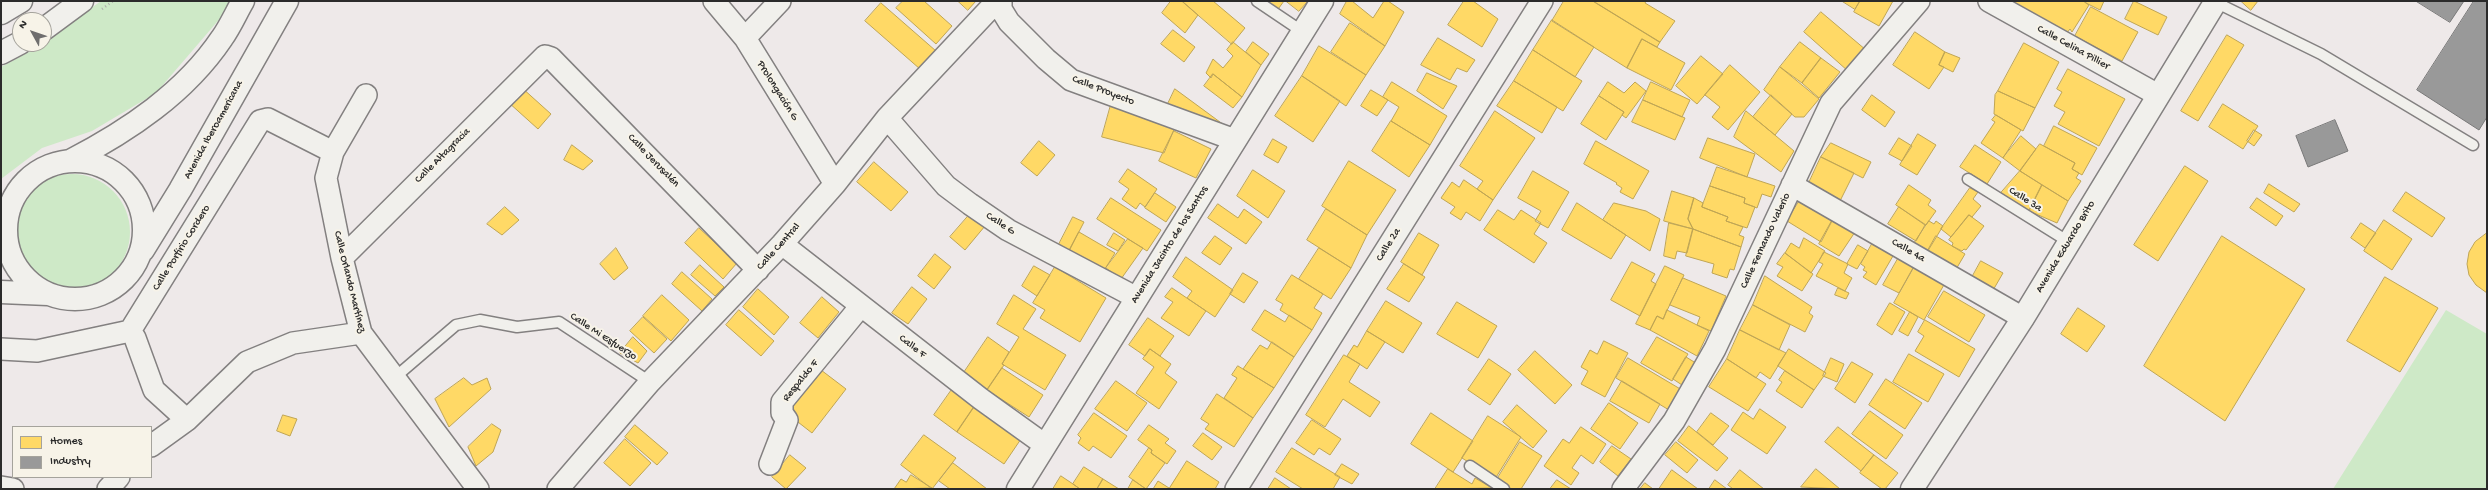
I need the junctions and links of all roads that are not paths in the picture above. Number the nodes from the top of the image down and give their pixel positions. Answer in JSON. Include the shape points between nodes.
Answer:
{"nodes":[{"id":1,"x":21,"y":1,"type":"edge"},
{"id":2,"x":82,"y":1,"type":"edge"},
{"id":3,"x":243,"y":1,"type":"edge"},
{"id":4,"x":287,"y":1,"type":"edge"},
{"id":5,"x":714,"y":1,"type":"edge"},
{"id":6,"x":780,"y":1,"type":"edge"},
{"id":7,"x":997,"y":1,"type":"edge"},
{"id":8,"x":1001,"y":1,"type":"edge"},
{"id":9,"x":1257,"y":1,"type":"edge"},
{"id":10,"x":1322,"y":1,"type":"edge"},
{"id":11,"x":1542,"y":1,"type":"edge"},
{"id":12,"x":1919,"y":1,"type":"edge"},
{"id":13,"x":1989,"y":1,"type":"edge"},
{"id":14,"x":2216,"y":1,"type":"edge"},
{"id":15,"x":1,"y":12,"type":"edge"},
{"id":16,"x":52,"y":23,"type":"edge"},
{"id":17,"x":1303,"y":32,"type":"junction"},
{"id":18,"x":745,"y":38,"type":"junction"},
{"id":19,"x":12,"y":47,"type":"edge"},
{"id":20,"x":1,"y":53,"type":"edge"},
{"id":21,"x":545,"y":56,"type":"joint"},
{"id":22,"x":366,"y":95,"type":"dead end"},
{"id":23,"x":2158,"y":95,"type":"junction"},
{"id":24,"x":887,"y":118,"type":"junction"},
{"id":25,"x":1235,"y":140,"type":"junction"},
{"id":26,"x":2472,"y":145,"type":"dead end"},
{"id":27,"x":332,"y":152,"type":"junction"},
{"id":28,"x":70,"y":161,"type":"junction"},
{"id":29,"x":1968,"y":179,"type":"dead end"},
{"id":30,"x":835,"y":184,"type":"junction"},
{"id":31,"x":1792,"y":185,"type":"junction"},
{"id":32,"x":7,"y":200,"type":"edge"},
{"id":33,"x":2069,"y":242,"type":"junction"},
{"id":34,"x":782,"y":244,"type":"junction"},
{"id":35,"x":138,"y":258,"type":"junction"},
{"id":36,"x":342,"y":258,"type":"junction"},
{"id":37,"x":758,"y":270,"type":"junction"},
{"id":38,"x":1,"y":292,"type":"edge"},
{"id":39,"x":48,"y":294,"type":"junction"},
{"id":40,"x":1136,"y":298,"type":"junction"},
{"id":41,"x":860,"y":307,"type":"junction"},
{"id":42,"x":2023,"y":318,"type":"junction"},
{"id":43,"x":130,"y":331,"type":"junction"},
{"id":44,"x":361,"y":333,"type":"junction"},
{"id":45,"x":1,"y":349,"type":"edge"},
{"id":46,"x":393,"y":379,"type":"junction"},
{"id":47,"x":650,"y":382,"type":"junction"},
{"id":48,"x":188,"y":420,"type":"junction"},
{"id":49,"x":152,"y":445,"type":"edge"},
{"id":50,"x":1045,"y":445,"type":"junction"},
{"id":51,"x":770,"y":464,"type":"dead end"},
{"id":52,"x":1470,"y":466,"type":"dead end"},
{"id":53,"x":118,"y":478,"type":"edge"},
{"id":54,"x":1,"y":487,"type":"edge"},
{"id":55,"x":13,"y":489,"type":"edge"},
{"id":56,"x":108,"y":489,"type":"edge"},
{"id":57,"x":478,"y":489,"type":"edge"},
{"id":58,"x":558,"y":489,"type":"edge"},
{"id":59,"x":1018,"y":489,"type":"edge"},
{"id":60,"x":1236,"y":489,"type":"edge"},
{"id":61,"x":1504,"y":489,"type":"edge"},
{"id":62,"x":1623,"y":489,"type":"edge"},
{"id":63,"x":1912,"y":489,"type":"edge"}],
"edges":[{"from":1,"to":15,"type":"street"},
{"from":2,"to":16,"type":"street"},
{"from":3,"to":28,"type":"street","via":[[218,44],[162,104],[105,143]]},
{"from":4,"to":35,"type":"street","name":"Avenida Iberoamericana","via":[[180,190]]},
{"from":5,"to":18,"type":"street","name":"Prolongación G"},
{"from":6,"to":18,"type":"street"},
{"from":7,"to":24,"type":"street","name":"Calle Central"},
{"from":8,"to":25,"type":"street","name":"Calle Proyecto","via":[[1002,11],[1009,22],[1071,80]]},
{"from":9,"to":17,"type":"lane"},
{"from":10,"to":17,"type":"street","name":"Avenida Jacinto de los Santos"},
{"from":11,"to":60,"type":"street","name":"Calle 2a"},
{"from":12,"to":31,"type":"street","name":"Calle Fernando Valerio","via":[[1830,103]]},
{"from":13,"to":23,"type":"street","name":"Calle Celina Pillier"},
{"from":14,"to":23,"type":"street","name":"Avenida Eduardo Brito"},
{"from":14,"to":26,"type":"lane","via":[[2321,54]]},
{"from":17,"to":25,"type":"street","name":"Avenida Jacinto de los Santos"},
{"from":18,"to":30,"type":"street","name":"Prolongación G"},
{"from":19,"to":20,"type":"street"},
{"from":21,"to":36,"type":"street","name":"Calle Altagracia"},
{"from":21,"to":37,"type":"street","name":"Calle Jerusalén","via":[[628,135]]},
{"from":22,"to":27,"type":"street","name":"Calle Orlando Martínez"},
{"from":23,"to":33,"type":"street","name":"Avenida Eduardo Brito"},
{"from":24,"to":30,"type":"street","name":"Calle Central"},
{"from":24,"to":40,"type":"street","name":"Calle G","via":[[946,186],[970,204],[1008,230]]},
{"from":25,"to":40,"type":"street","name":"Avenida Jacinto de los Santos"},
{"from":27,"to":36,"type":"street","name":"Calle Orlando Martínez","via":[[327,172],[327,191]]},
{"from":27,"to":43,"type":"street","name":"Calle Porfirio Cordero","via":[[268,120],[260,121]]},
{"from":28,"to":32,"type":"street","via":[[47,167],[28,179]]},
{"from":28,"to":35,"type":"street","via":[[93,163],[115,173],[131,190],[141,211],[144,234]]},
{"from":29,"to":33,"type":"lane","name":"Calle 3a"},
{"from":30,"to":34,"type":"street","name":"Calle Central"},
{"from":31,"to":42,"type":"street","name":"Calle 4a"},
{"from":31,"to":62,"type":"street","name":"Calle Fernando Valerio","via":[[1715,349],[1674,421]]},
{"from":32,"to":39,"type":"street","via":[[6,243],[14,264],[28,282]]},
{"from":33,"to":42,"type":"street","name":"Avenida Eduardo Brito"},
{"from":34,"to":37,"type":"street","name":"Calle Central"},
{"from":34,"to":41,"type":"street","name":"Calle F"},
{"from":35,"to":39,"type":"street","via":[[126,276],[110,290],[90,298],[76,299]]},
{"from":36,"to":44,"type":"street","name":"Calle Orlando Martínez"},
{"from":37,"to":47,"type":"street","name":"Calle Central"},
{"from":38,"to":39,"type":"street"},
{"from":40,"to":50,"type":"street","name":"Avenida Jacinto de los Santos"},
{"from":41,"to":50,"type":"street","name":"Calle F"},
{"from":41,"to":51,"type":"street","name":"Respaldo F","via":[[782,402],[782,413],[787,420]]},
{"from":42,"to":63,"type":"street","name":"Avenida Eduardo Brito"},
{"from":43,"to":45,"type":"street","via":[[37,351]]},
{"from":43,"to":48,"type":"street","via":[[154,390]]},
{"from":44,"to":46,"type":"street","name":"Calle Orlando Martínez"},
{"from":44,"to":48,"type":"street","via":[[293,343],[247,362]]},
{"from":46,"to":47,"type":"lane","name":"Calle Mi Esfuerzo","via":[[456,325],[480,320],[517,327],[559,322]]},
{"from":46,"to":57,"type":"street","name":"Calle Orlando Martínez"},
{"from":47,"to":58,"type":"street","name":"Calle Central"},
{"from":48,"to":49,"type":"street"},
{"from":50,"to":59,"type":"street","name":"Avenida Jacinto de los Santos"},
{"from":52,"to":61,"type":"lane"},
{"from":53,"to":56,"type":"street"},
{"from":54,"to":55,"type":"street"}]}
